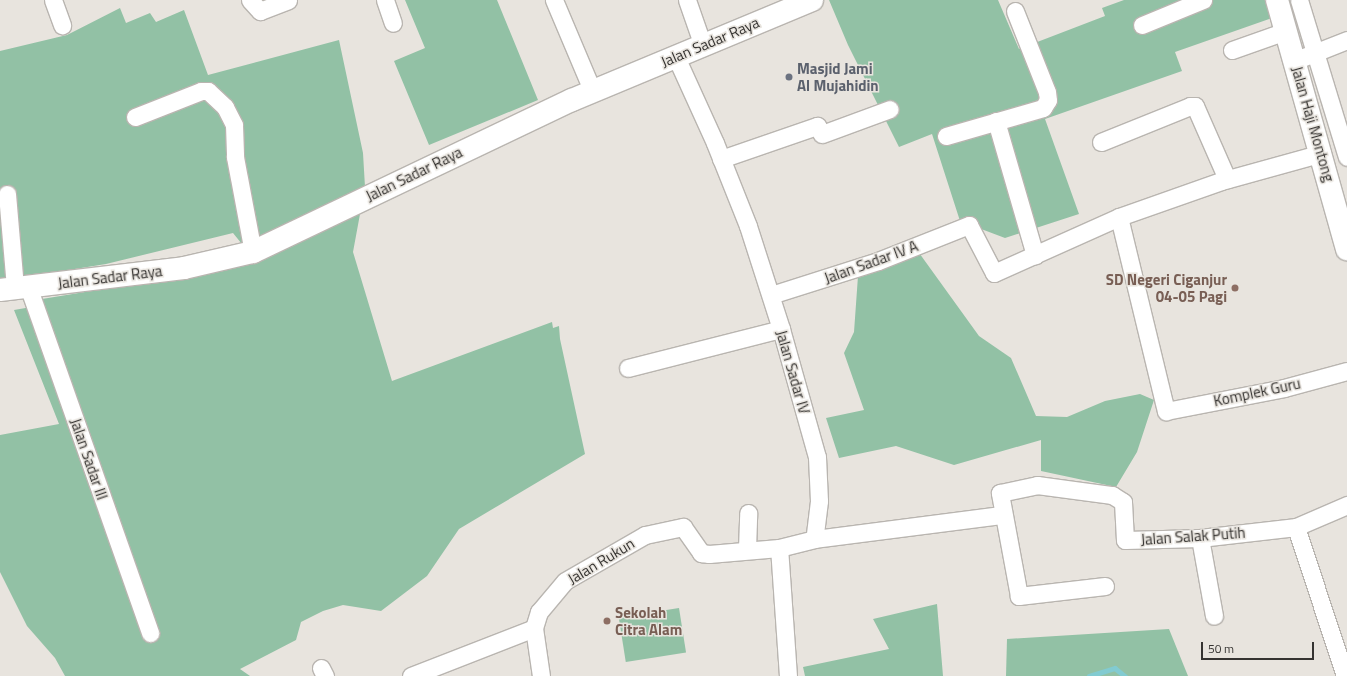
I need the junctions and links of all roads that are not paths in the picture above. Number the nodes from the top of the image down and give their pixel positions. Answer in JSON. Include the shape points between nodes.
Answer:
{"nodes":[{"id":1,"x":53,"y":0,"type":"edge"},
{"id":2,"x":250,"y":0,"type":"edge"},
{"id":3,"x":288,"y":0,"type":"edge"},
{"id":4,"x":384,"y":0,"type":"edge"},
{"id":5,"x":554,"y":0,"type":"edge"},
{"id":6,"x":686,"y":0,"type":"edge"},
{"id":7,"x":812,"y":0,"type":"edge"},
{"id":8,"x":1204,"y":0,"type":"edge"},
{"id":9,"x":1277,"y":0,"type":"edge"},
{"id":10,"x":1299,"y":0,"type":"edge"},
{"id":11,"x":1015,"y":10,"type":"dead end"},
{"id":12,"x":393,"y":23,"type":"dead end"},
{"id":13,"x":62,"y":25,"type":"dead end"},
{"id":14,"x":1142,"y":25,"type":"dead end"},
{"id":15,"x":1286,"y":30,"type":"junction"},
{"id":16,"x":1347,"y":40,"type":"edge"},
{"id":17,"x":703,"y":46,"type":"junction"},
{"id":18,"x":1232,"y":50,"type":"dead end"},
{"id":19,"x":1315,"y":52,"type":"junction"},
{"id":20,"x":676,"y":57,"type":"junction"},
{"id":21,"x":1295,"y":60,"type":"junction"},
{"id":22,"x":592,"y":90,"type":"junction"},
{"id":23,"x":890,"y":109,"type":"dead end"},
{"id":24,"x":135,"y":117,"type":"dead end"},
{"id":25,"x":996,"y":121,"type":"junction"},
{"id":26,"x":946,"y":136,"type":"dead end"},
{"id":27,"x":1101,"y":142,"type":"dead end"},
{"id":28,"x":1322,"y":153,"type":"junction"},
{"id":29,"x":1347,"y":157,"type":"edge"},
{"id":30,"x":721,"y":159,"type":"junction"},
{"id":31,"x":1227,"y":179,"type":"junction"},
{"id":32,"x":7,"y":194,"type":"dead end"},
{"id":33,"x":1119,"y":216,"type":"junction"},
{"id":34,"x":1347,"y":249,"type":"edge"},
{"id":35,"x":252,"y":252,"type":"junction"},
{"id":36,"x":1035,"y":255,"type":"junction"},
{"id":37,"x":14,"y":288,"type":"edge"},
{"id":38,"x":770,"y":295,"type":"junction"},
{"id":39,"x":781,"y":330,"type":"junction"},
{"id":40,"x":628,"y":368,"type":"dead end"},
{"id":41,"x":1347,"y":371,"type":"edge"},
{"id":42,"x":1347,"y":506,"type":"edge"},
{"id":43,"x":748,"y":513,"type":"dead end"},
{"id":44,"x":1002,"y":515,"type":"junction"},
{"id":45,"x":1296,"y":527,"type":"junction"},
{"id":46,"x":1200,"y":538,"type":"junction"},
{"id":47,"x":814,"y":539,"type":"junction"},
{"id":48,"x":778,"y":548,"type":"junction"},
{"id":49,"x":747,"y":550,"type":"junction"},
{"id":50,"x":1105,"y":586,"type":"dead end"},
{"id":51,"x":1214,"y":616,"type":"dead end"},
{"id":52,"x":534,"y":628,"type":"junction"},
{"id":53,"x":150,"y":633,"type":"dead end"},
{"id":54,"x":411,"y":676,"type":"edge"},
{"id":55,"x":542,"y":676,"type":"edge"},
{"id":56,"x":788,"y":676,"type":"edge"},
{"id":57,"x":1345,"y":676,"type":"edge"}],
"edges":[{"from":1,"to":13,"type":"street"},
{"from":2,"to":3,"type":"street","via":[[260,11]]},
{"from":4,"to":12,"type":"street"},
{"from":5,"to":22,"type":"street"},
{"from":6,"to":17,"type":"street"},
{"from":7,"to":17,"type":"street","name":"Jalan Sadar Raya"},
{"from":8,"to":14,"type":"street"},
{"from":9,"to":15,"type":"street","name":"Jalan Haji Montong"},
{"from":10,"to":19,"type":"street"},
{"from":11,"to":25,"type":"street","via":[[1048,100],[1043,108]]},
{"from":15,"to":18,"type":"street"},
{"from":15,"to":21,"type":"street","name":"Jalan Haji Montong"},
{"from":16,"to":19,"type":"street"},
{"from":17,"to":20,"type":"street","name":"Jalan Sadar Raya"},
{"from":19,"to":21,"type":"street"},
{"from":19,"to":29,"type":"street"},
{"from":20,"to":22,"type":"street","name":"Jalan Sadar Raya"},
{"from":20,"to":30,"type":"street","name":"Jalan Sadar IV"},
{"from":21,"to":28,"type":"street","name":"Jalan Haji Montong"},
{"from":22,"to":35,"type":"street","name":"Jalan Sadar Raya","via":[[367,205]]},
{"from":23,"to":30,"type":"street","via":[[822,134],[817,126]]},
{"from":24,"to":35,"type":"street","via":[[201,91],[208,91],[225,107],[234,125],[235,157]]},
{"from":25,"to":26,"type":"street"},
{"from":25,"to":36,"type":"street"},
{"from":27,"to":31,"type":"street","via":[[1195,106]]},
{"from":28,"to":31,"type":"street"},
{"from":28,"to":34,"type":"street","name":"Jalan Haji Montong"},
{"from":30,"to":38,"type":"street","name":"Jalan Sadar IV","via":[[748,226]]},
{"from":31,"to":33,"type":"street"},
{"from":32,"to":37,"type":"street","name":"Jalan Sadar III"},
{"from":33,"to":36,"type":"street"},
{"from":33,"to":41,"type":"street","name":"Komplek Guru","via":[[1166,411],[1284,388]]},
{"from":35,"to":37,"type":"street","name":"Jalan Sadar Raya","via":[[184,268]]},
{"from":36,"to":38,"type":"street","name":"Jalan Sadar IV A","via":[[994,272],[969,225],[878,261]]},
{"from":37,"to":53,"type":"street","name":"Jalan Sadar III"},
{"from":38,"to":39,"type":"street","name":"Jalan Sadar IV"},
{"from":39,"to":40,"type":"street"},
{"from":39,"to":47,"type":"street","name":"Jalan Sadar IV","via":[[817,457],[819,501]]},
{"from":42,"to":45,"type":"street","name":"Jalan Salak Putih"},
{"from":43,"to":49,"type":"street"},
{"from":44,"to":46,"type":"street","name":"Jalan Salak Putih","via":[[1000,493],[1037,485],[1112,495],[1123,502],[1125,540]]},
{"from":44,"to":47,"type":"street"},
{"from":44,"to":50,"type":"street","name":"Jalan Salak Putih","via":[[1020,596]]},
{"from":45,"to":46,"type":"street","name":"Jalan Salak Putih"},
{"from":45,"to":57,"type":"street"},
{"from":46,"to":51,"type":"street"},
{"from":47,"to":48,"type":"street"},
{"from":48,"to":49,"type":"street"},
{"from":48,"to":56,"type":"street"},
{"from":49,"to":52,"type":"street","name":"Jalan Rukun","via":[[701,553],[683,527],[645,535],[565,581],[539,612]]},
{"from":52,"to":54,"type":"street"},
{"from":52,"to":55,"type":"street"}]}
